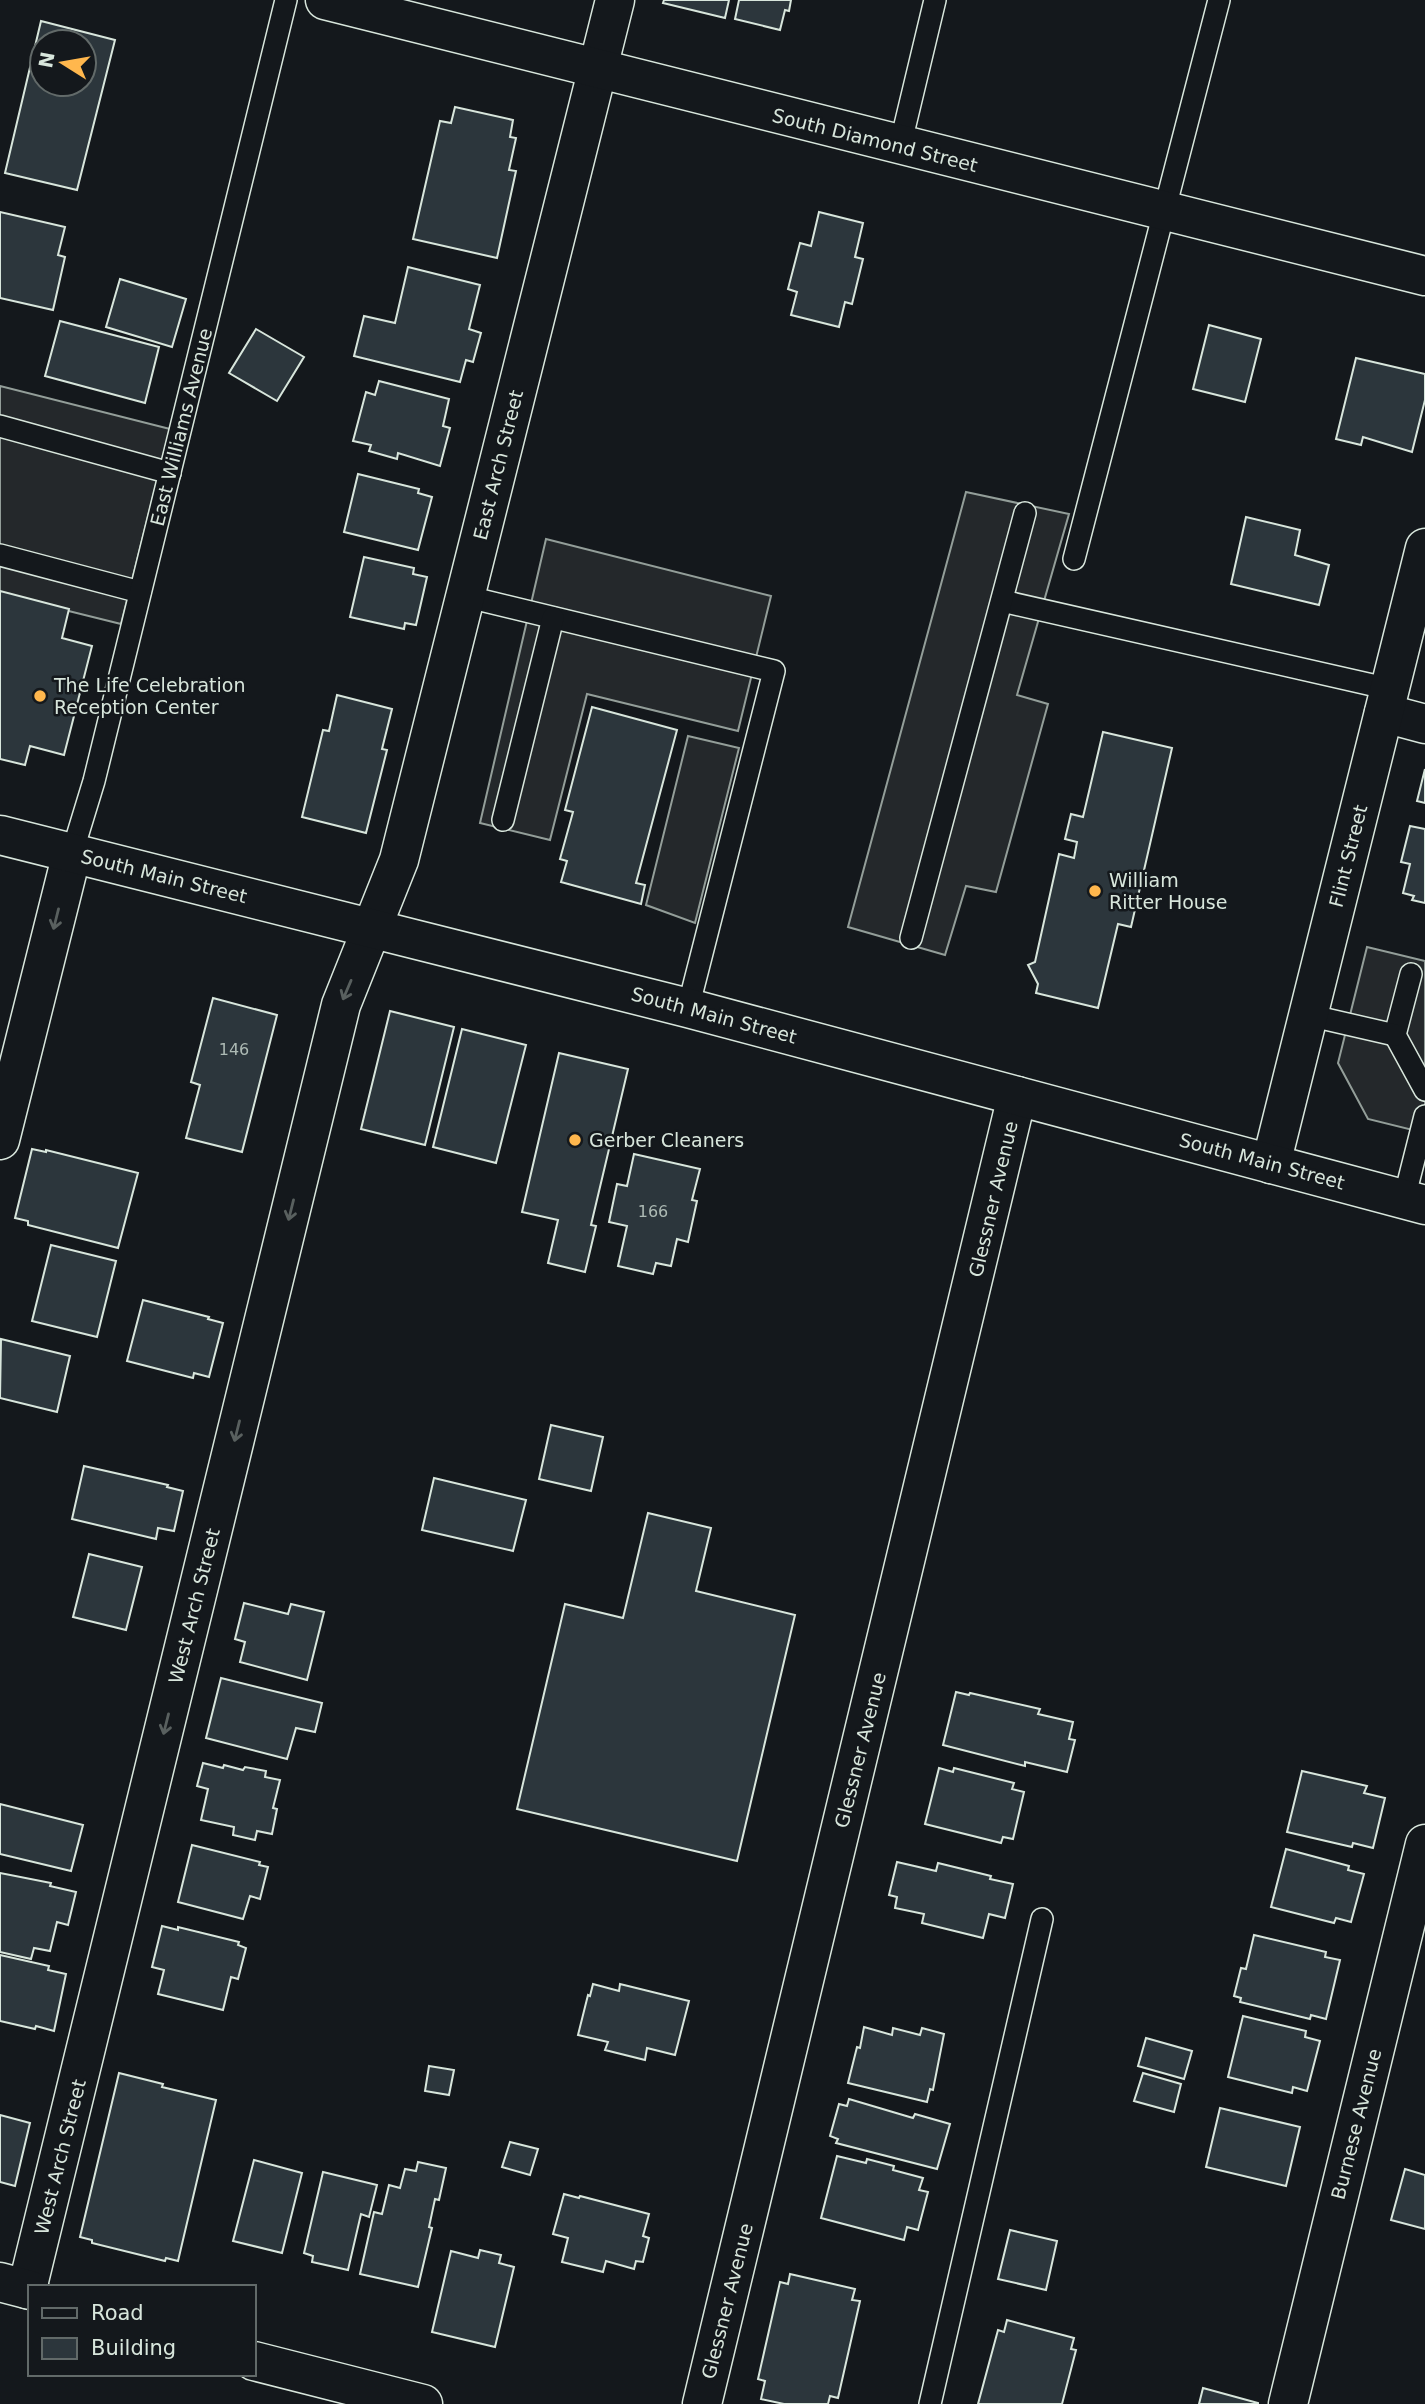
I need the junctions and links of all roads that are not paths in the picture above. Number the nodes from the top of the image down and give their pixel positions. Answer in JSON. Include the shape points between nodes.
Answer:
{"nodes":[{"id":1,"x":286,"y":0,"type":"edge"},
{"id":2,"x":325,"y":0,"type":"edge"},
{"id":3,"x":615,"y":0,"type":"edge"},
{"id":4,"x":935,"y":0,"type":"edge"},
{"id":5,"x":1220,"y":0,"type":"edge"},
{"id":6,"x":597,"y":70,"type":"junction"},
{"id":7,"x":900,"y":146,"type":"junction"},
{"id":8,"x":1165,"y":212,"type":"junction"},
{"id":9,"x":1425,"y":276,"type":"edge"},
{"id":10,"x":0,"y":426,"type":"edge"},
{"id":11,"x":170,"y":473,"type":"junction"},
{"id":12,"x":1025,"y":513,"type":"dead end"},
{"id":13,"x":1425,"y":548,"type":"edge"},
{"id":14,"x":0,"y":555,"type":"edge"},
{"id":15,"x":1074,"y":559,"type":"dead end"},
{"id":16,"x":140,"y":592,"type":"junction"},
{"id":17,"x":464,"y":596,"type":"junction"},
{"id":18,"x":1002,"y":601,"type":"junction"},
{"id":19,"x":553,"y":618,"type":"junction"},
{"id":20,"x":1387,"y":701,"type":"junction"},
{"id":21,"x":1425,"y":724,"type":"edge"},
{"id":22,"x":503,"y":820,"type":"dead end"},
{"id":23,"x":0,"y":835,"type":"edge"},
{"id":24,"x":72,"y":853,"type":"junction"},
{"id":25,"x":374,"y":927,"type":"junction"},
{"id":26,"x":912,"y":938,"type":"dead end"},
{"id":27,"x":1411,"y":974,"type":"dead end"},
{"id":28,"x":688,"y":1007,"type":"junction"},
{"id":29,"x":1308,"y":1015,"type":"junction"},
{"id":30,"x":1395,"y":1035,"type":"junction"},
{"id":31,"x":1425,"y":1090,"type":"edge"},
{"id":32,"x":1017,"y":1096,"type":"junction"},
{"id":33,"x":1425,"y":1116,"type":"edge"},
{"id":34,"x":0,"y":1140,"type":"edge"},
{"id":35,"x":1271,"y":1164,"type":"junction"},
{"id":36,"x":1415,"y":1202,"type":"edge"},
{"id":37,"x":1425,"y":1844,"type":"edge"},
{"id":38,"x":1042,"y":1919,"type":"dead end"},
{"id":39,"x":19,"y":2287,"type":"edge"},
{"id":40,"x":256,"y":2362,"type":"edge"},
{"id":41,"x":423,"y":2404,"type":"edge"},
{"id":42,"x":702,"y":2404,"type":"edge"},
{"id":43,"x":930,"y":2404,"type":"edge"},
{"id":44,"x":1288,"y":2404,"type":"edge"}],
"edges":[{"from":1,"to":11,"type":"lane","name":"East Williams Avenue"},
{"from":2,"to":6,"type":"main road","name":"South Diamond Street"},
{"from":3,"to":6,"type":"main road","name":"East Arch Street"},
{"from":4,"to":7,"type":"lane"},
{"from":5,"to":8,"type":"lane"},
{"from":6,"to":7,"type":"main road","name":"South Diamond Street"},
{"from":6,"to":17,"type":"main road","name":"East Arch Street"},
{"from":7,"to":8,"type":"main road","name":"South Diamond Street"},
{"from":8,"to":9,"type":"main road","name":"South Diamond Street"},
{"from":8,"to":15,"type":"lane"},
{"from":10,"to":11,"type":"lane"},
{"from":11,"to":16,"type":"lane","name":"East Williams Avenue"},
{"from":12,"to":18,"type":"lane"},
{"from":13,"to":20,"type":"main road","name":"Flint Street"},
{"from":14,"to":16,"type":"lane"},
{"from":16,"to":24,"type":"lane","name":"East Williams Avenue"},
{"from":17,"to":19,"type":"lane"},
{"from":17,"to":25,"type":"main road","name":"East Arch Street","via":[[399,860]]},
{"from":18,"to":20,"type":"lane"},
{"from":18,"to":26,"type":"lane"},
{"from":19,"to":22,"type":"lane"},
{"from":19,"to":28,"type":"lane","via":[[774,671]]},
{"from":20,"to":21,"type":"main road"},
{"from":20,"to":29,"type":"main road","name":"Flint Street"},
{"from":23,"to":24,"type":"main road","name":"South Main Street"},
{"from":24,"to":25,"type":"main road","name":"South Main Street"},
{"from":24,"to":34,"type":"main road","one_way":true},
{"from":25,"to":28,"type":"main road","name":"South Main Street"},
{"from":25,"to":39,"type":"main road","name":"West Arch Street","one_way":true,"via":[[341,1004]]},
{"from":27,"to":30,"type":"lane"},
{"from":28,"to":32,"type":"main road","name":"South Main Street"},
{"from":29,"to":30,"type":"lane"},
{"from":29,"to":35,"type":"main road","name":"Flint Street"},
{"from":30,"to":31,"type":"lane"},
{"from":32,"to":35,"type":"main road","name":"South Main Street"},
{"from":32,"to":42,"type":"main road","name":"Glessner Avenue"},
{"from":33,"to":36,"type":"lane"},
{"from":35,"to":36,"type":"main road","name":"South Main Street"},
{"from":37,"to":44,"type":"main road","name":"Burnese Avenue"},
{"from":38,"to":43,"type":"lane"},
{"from":40,"to":41,"type":"main road"}]}
